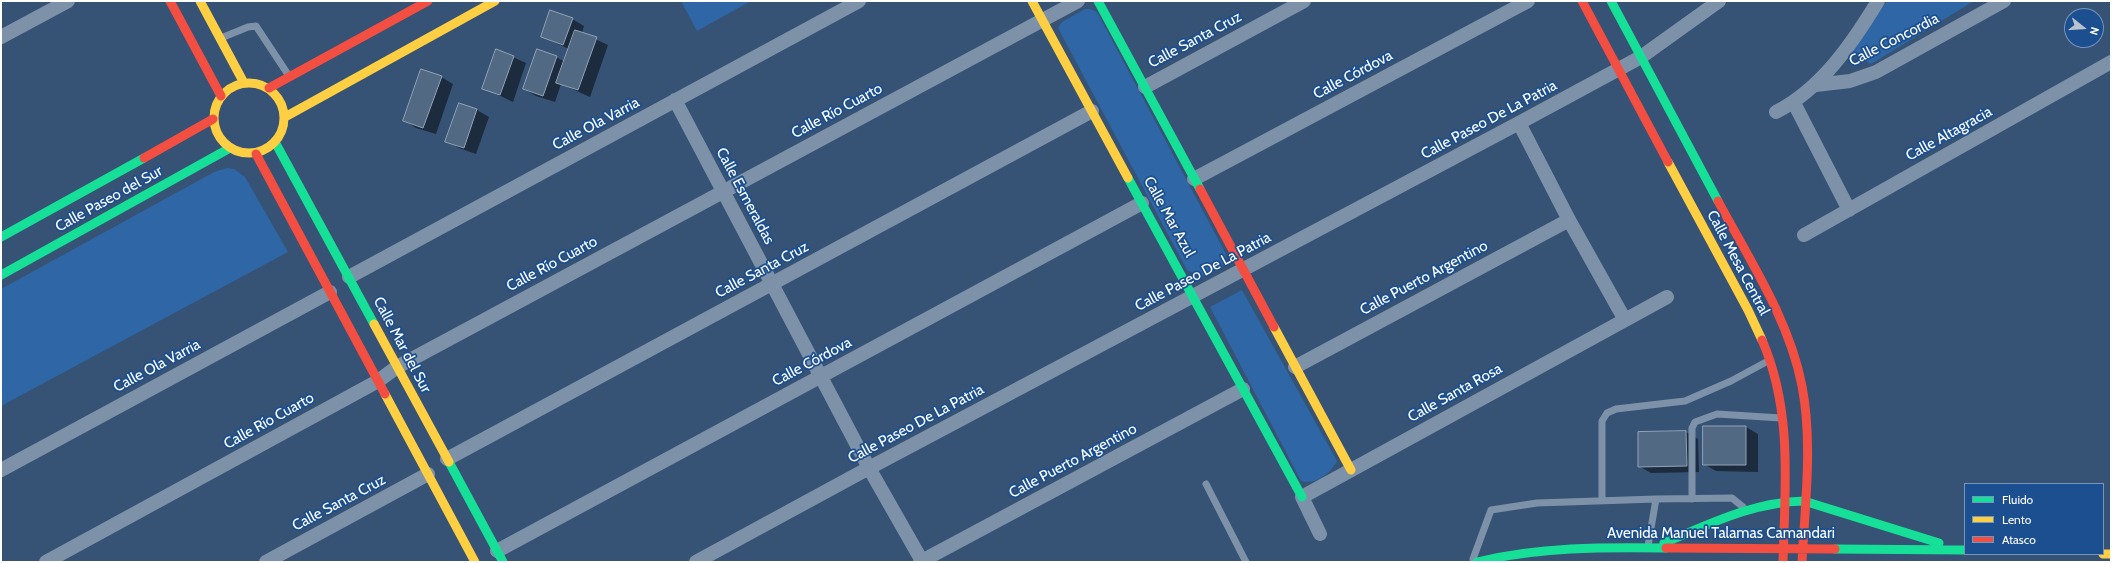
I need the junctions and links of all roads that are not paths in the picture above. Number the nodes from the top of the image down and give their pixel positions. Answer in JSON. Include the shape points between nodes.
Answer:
{"nodes":[{"id":1,"x":68,"y":1,"type":"edge"},
{"id":2,"x":170,"y":1,"type":"edge"},
{"id":3,"x":428,"y":1,"type":"edge"},
{"id":4,"x":495,"y":1,"type":"edge"},
{"id":5,"x":859,"y":1,"type":"edge"},
{"id":6,"x":1032,"y":1,"type":"edge"},
{"id":7,"x":1078,"y":1,"type":"edge"},
{"id":8,"x":1098,"y":1,"type":"edge"},
{"id":9,"x":1304,"y":1,"type":"edge"},
{"id":10,"x":1528,"y":1,"type":"edge"},
{"id":11,"x":1582,"y":1,"type":"edge"},
{"id":12,"x":1611,"y":1,"type":"edge"},
{"id":13,"x":1719,"y":1,"type":"edge"},
{"id":14,"x":1878,"y":1,"type":"edge"},
{"id":15,"x":2004,"y":1,"type":"edge"},
{"id":16,"x":201,"y":2,"type":"edge"},
{"id":17,"x":1042,"y":20,"type":"junction"},
{"id":18,"x":1,"y":37,"type":"edge"},
{"id":19,"x":219,"y":38,"type":"junction"},
{"id":20,"x":1641,"y":57,"type":"junction"},
{"id":21,"x":2111,"y":62,"type":"edge"},
{"id":22,"x":1618,"y":69,"type":"junction"},
{"id":23,"x":289,"y":76,"type":"junction"},
{"id":24,"x":244,"y":83,"type":"junction"},
{"id":25,"x":1816,"y":85,"type":"junction"},
{"id":26,"x":1144,"y":87,"type":"junction"},
{"id":27,"x":269,"y":88,"type":"junction"},
{"id":28,"x":221,"y":96,"type":"junction"},
{"id":29,"x":675,"y":100,"type":"junction"},
{"id":30,"x":1794,"y":103,"type":"junction"},
{"id":31,"x":1092,"y":111,"type":"junction"},
{"id":32,"x":1776,"y":112,"type":"dead end"},
{"id":33,"x":285,"y":117,"type":"junction"},
{"id":34,"x":213,"y":119,"type":"junction"},
{"id":35,"x":1519,"y":123,"type":"junction"},
{"id":36,"x":275,"y":142,"type":"junction"},
{"id":37,"x":230,"y":148,"type":"junction"},
{"id":38,"x":256,"y":154,"type":"junction"},
{"id":39,"x":1194,"y":179,"type":"junction"},
{"id":40,"x":723,"y":191,"type":"junction"},
{"id":41,"x":1142,"y":203,"type":"junction"},
{"id":42,"x":1849,"y":210,"type":"junction"},
{"id":43,"x":1569,"y":220,"type":"junction"},
{"id":44,"x":1804,"y":235,"type":"dead end"},
{"id":45,"x":1,"y":236,"type":"edge"},
{"id":46,"x":1243,"y":270,"type":"junction"},
{"id":47,"x":1,"y":275,"type":"edge"},
{"id":48,"x":348,"y":277,"type":"junction"},
{"id":49,"x":772,"y":284,"type":"junction"},
{"id":50,"x":330,"y":292,"type":"junction"},
{"id":51,"x":1193,"y":296,"type":"junction"},
{"id":52,"x":1667,"y":297,"type":"dead end"},
{"id":53,"x":1625,"y":320,"type":"junction"},
{"id":54,"x":1781,"y":356,"type":"junction"},
{"id":55,"x":397,"y":367,"type":"junction"},
{"id":56,"x":1296,"y":367,"type":"junction"},
{"id":57,"x":821,"y":376,"type":"junction"},
{"id":58,"x":378,"y":381,"type":"junction"},
{"id":59,"x":1243,"y":389,"type":"junction"},
{"id":60,"x":1783,"y":418,"type":"junction"},
{"id":61,"x":447,"y":459,"type":"junction"},
{"id":62,"x":869,"y":468,"type":"junction"},
{"id":63,"x":1,"y":470,"type":"edge"},
{"id":64,"x":1351,"y":470,"type":"junction"},
{"id":65,"x":428,"y":474,"type":"junction"},
{"id":66,"x":1206,"y":484,"type":"dead end"},
{"id":67,"x":1302,"y":497,"type":"junction"},
{"id":68,"x":1656,"y":499,"type":"junction"},
{"id":69,"x":1692,"y":499,"type":"junction"},
{"id":70,"x":1602,"y":500,"type":"junction"},
{"id":71,"x":1785,"y":500,"type":"junction"},
{"id":72,"x":1804,"y":501,"type":"junction"},
{"id":73,"x":1746,"y":509,"type":"junction"},
{"id":74,"x":1320,"y":534,"type":"dead end"},
{"id":75,"x":1652,"y":546,"type":"junction"},
{"id":76,"x":1783,"y":548,"type":"junction"},
{"id":77,"x":1803,"y":548,"type":"junction"},
{"id":78,"x":1964,"y":550,"type":"edge"},
{"id":79,"x":500,"y":556,"type":"edge"},
{"id":80,"x":921,"y":561,"type":"edge"},
{"id":81,"x":46,"y":562,"type":"edge"},
{"id":82,"x":266,"y":562,"type":"edge"},
{"id":83,"x":475,"y":562,"type":"edge"},
{"id":84,"x":696,"y":562,"type":"edge"},
{"id":85,"x":1246,"y":562,"type":"edge"},
{"id":86,"x":1472,"y":562,"type":"edge"},
{"id":87,"x":1477,"y":562,"type":"edge"},
{"id":88,"x":1783,"y":562,"type":"edge"},
{"id":89,"x":1802,"y":562,"type":"edge"}],
"edges":[{"from":1,"to":18,"type":"street"},
{"from":2,"to":28,"type":"main road"},
{"from":3,"to":23,"type":"main road"},
{"from":4,"to":33,"type":"main road"},
{"from":5,"to":29,"type":"street","name":"Calle Ola Varria"},
{"from":6,"to":17,"type":"main road","name":"Calle Mar Azul"},
{"from":7,"to":17,"type":"street","name":"Calle Río Cuarto"},
{"from":8,"to":26,"type":"main road"},
{"from":9,"to":26,"type":"street","name":"Calle Santa Cruz"},
{"from":10,"to":39,"type":"street","name":"Calle Córdova"},
{"from":11,"to":22,"type":"main road","name":"Calle Mesa Central"},
{"from":12,"to":20,"type":"main road","name":"Calle Mesa Central"},
{"from":13,"to":20,"type":"street","name":"Calle Paseo De La Patria"},
{"from":14,"to":25,"type":"street","name":"Calle Concordia"},
{"from":15,"to":25,"type":"street","name":"Calle Concordia","via":[[1876,72],[1850,81]]},
{"from":16,"to":19,"type":"main road"},
{"from":17,"to":31,"type":"main road","name":"Calle Mar Azul"},
{"from":17,"to":40,"type":"street","name":"Calle Río Cuarto"},
{"from":19,"to":23,"type":"lane","via":[[256,26]]},
{"from":19,"to":24,"type":"main road"},
{"from":20,"to":22,"type":"street","name":"Calle Paseo De La Patria"},
{"from":20,"to":54,"type":"main road","name":"Calle Mesa Central","via":[[1778,314]]},
{"from":21,"to":42,"type":"street","name":"Calle Altagracia"},
{"from":22,"to":35,"type":"street","name":"Calle Paseo De La Patria"},
{"from":22,"to":54,"type":"main road","name":"Calle Mesa Central","via":[[1733,284]]},
{"from":23,"to":27,"type":"main road"},
{"from":24,"to":27,"type":"main road","via":[[256,83]]},
{"from":24,"to":28,"type":"main road","via":[[231,87]]},
{"from":25,"to":30,"type":"street","name":"Calle Concordia"},
{"from":26,"to":39,"type":"main road"},
{"from":27,"to":33,"type":"main road","via":[[280,100]]},
{"from":28,"to":34,"type":"main road","via":[[215,107]]},
{"from":29,"to":40,"type":"street","name":"Calle Esmeraldas"},
{"from":29,"to":48,"type":"street","name":"Calle Ola Varria"},
{"from":30,"to":32,"type":"street","name":"Calle Concordia"},
{"from":30,"to":42,"type":"street"},
{"from":31,"to":41,"type":"main road","name":"Calle Mar Azul"},
{"from":31,"to":49,"type":"street","name":"Calle Santa Cruz"},
{"from":33,"to":36,"type":"main road","via":[[282,130]]},
{"from":34,"to":37,"type":"main road","via":[[218,135]]},
{"from":34,"to":45,"type":"main road","name":"Calle Paseo del Sur"},
{"from":35,"to":43,"type":"street"},
{"from":35,"to":46,"type":"street","name":"Calle Paseo De La Patria"},
{"from":36,"to":38,"type":"main road"},
{"from":36,"to":48,"type":"main road","name":"Calle Mar del Sur"},
{"from":37,"to":38,"type":"main road","via":[[246,154]]},
{"from":37,"to":47,"type":"main road","name":"Calle Paseo del Sur"},
{"from":38,"to":50,"type":"main road"},
{"from":39,"to":46,"type":"main road"},
{"from":40,"to":49,"type":"street","name":"Calle Esmeraldas"},
{"from":40,"to":55,"type":"street","name":"Calle Río Cuarto"},
{"from":41,"to":51,"type":"main road","name":"Calle Mar Azul"},
{"from":41,"to":57,"type":"street","name":"Calle Córdova"},
{"from":42,"to":44,"type":"street","name":"Calle Altagracia"},
{"from":43,"to":53,"type":"street"},
{"from":43,"to":56,"type":"street","name":"Calle Puerto Argentino"},
{"from":46,"to":51,"type":"street","name":"Calle Paseo De La Patria"},
{"from":46,"to":56,"type":"main road"},
{"from":48,"to":55,"type":"main road","name":"Calle Mar del Sur"},
{"from":49,"to":57,"type":"street","name":"Calle Esmeraldas"},
{"from":49,"to":61,"type":"street","name":"Calle Santa Cruz"},
{"from":50,"to":58,"type":"main road"},
{"from":50,"to":63,"type":"street","name":"Calle Ola Varria"},
{"from":51,"to":59,"type":"main road","name":"Calle Mar Azul"},
{"from":51,"to":62,"type":"street","name":"Calle Paseo De La Patria"},
{"from":52,"to":53,"type":"street","name":"Calle Santa Rosa"},
{"from":53,"to":64,"type":"street","name":"Calle Santa Rosa"},
{"from":54,"to":60,"type":"main road","name":"Calle Mesa Central","via":[[1778,388]]},
{"from":54,"to":70,"type":"lane","via":[[1685,401],[1616,409],[1607,413],[1602,421]]},
{"from":54,"to":72,"type":"main road","name":"Calle Mesa Central","via":[[1804,398]]},
{"from":55,"to":58,"type":"street","name":"Calle Río Cuarto"},
{"from":55,"to":61,"type":"main road","name":"Calle Mar del Sur"},
{"from":56,"to":64,"type":"main road"},
{"from":57,"to":62,"type":"street","name":"Calle Esmeraldas"},
{"from":57,"to":79,"type":"street","name":"Calle Córdova"},
{"from":58,"to":65,"type":"main road"},
{"from":58,"to":81,"type":"street","name":"Calle Río Cuarto"},
{"from":59,"to":67,"type":"main road","name":"Calle Mar Azul"},
{"from":59,"to":80,"type":"street","name":"Calle Puerto Argentino"},
{"from":60,"to":69,"type":"lane","via":[[1717,414],[1695,422],[1692,428]]},
{"from":60,"to":71,"type":"main road","name":"Calle Mesa Central"},
{"from":61,"to":79,"type":"main road","name":"Calle Mar del Sur"},
{"from":62,"to":80,"type":"street","name":"Calle Esmeraldas"},
{"from":62,"to":84,"type":"street","name":"Calle Paseo De La Patria"},
{"from":64,"to":67,"type":"street","name":"Calle Santa Rosa"},
{"from":65,"to":82,"type":"street","name":"Calle Santa Cruz"},
{"from":65,"to":83,"type":"main road"},
{"from":66,"to":85,"type":"lane"},
{"from":67,"to":74,"type":"street","name":"Calle Mar Azul"},
{"from":68,"to":69,"type":"lane"},
{"from":68,"to":70,"type":"lane"},
{"from":68,"to":75,"type":"lane"},
{"from":69,"to":73,"type":"lane","via":[[1732,498]]},
{"from":70,"to":86,"type":"lane","via":[[1537,503],[1491,510]]},
{"from":71,"to":72,"type":"main road"},
{"from":71,"to":73,"type":"main road"},
{"from":71,"to":76,"type":"main road","name":"Calle Mesa Central"},
{"from":72,"to":77,"type":"main road","name":"Calle Mesa Central"},
{"from":72,"to":78,"type":"main road"},
{"from":73,"to":75,"type":"main road"},
{"from":75,"to":76,"type":"main road","name":"Avenida Manuel Talamas Camandari"},
{"from":75,"to":87,"type":"main road","name":"Avenida Manuel Talamas Camandari","via":[[1544,550]]},
{"from":76,"to":77,"type":"main road","name":"Avenida Manuel Talamas Camandari"},
{"from":76,"to":88,"type":"main road","name":"Calle Mesa Central"},
{"from":77,"to":78,"type":"main road","name":"Avenida Manuel Talamas Camandari"},
{"from":77,"to":89,"type":"main road","name":"Calle Mesa Central"}]}
